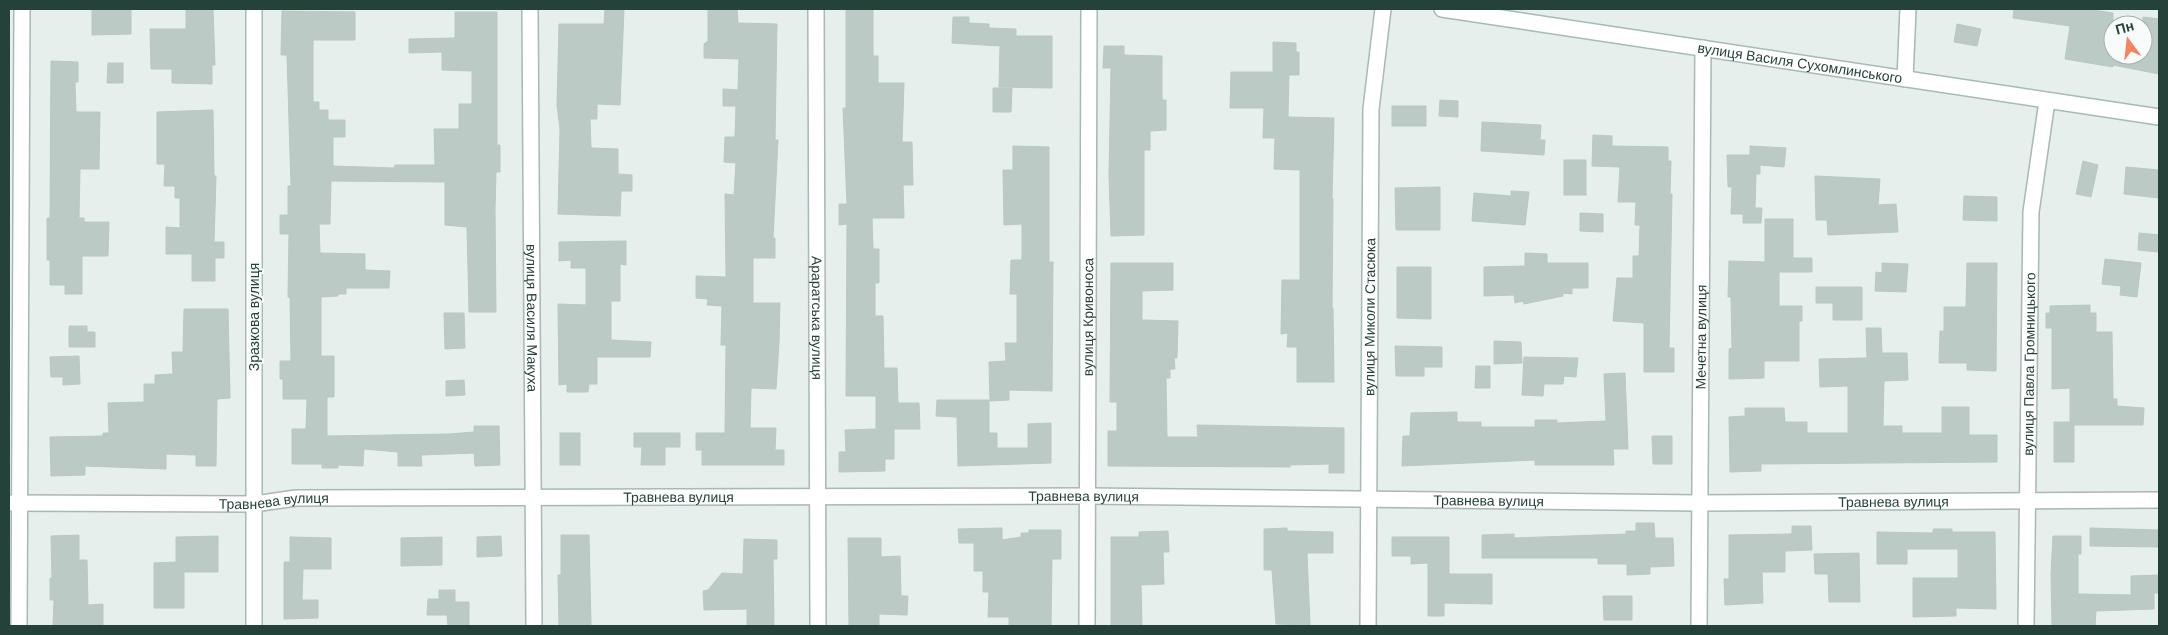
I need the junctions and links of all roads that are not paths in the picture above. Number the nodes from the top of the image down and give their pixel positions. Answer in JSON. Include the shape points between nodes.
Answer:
{"nodes":[{"id":1,"x":22,"y":9,"type":"edge"},
{"id":2,"x":254,"y":9,"type":"edge"},
{"id":3,"x":530,"y":9,"type":"edge"},
{"id":4,"x":816,"y":9,"type":"edge"},
{"id":5,"x":1089,"y":9,"type":"edge"},
{"id":6,"x":1383,"y":9,"type":"edge"},
{"id":7,"x":1442,"y":9,"type":"edge"},
{"id":8,"x":1908,"y":9,"type":"edge"},
{"id":9,"x":1703,"y":48,"type":"junction"},
{"id":10,"x":1905,"y":79,"type":"junction"},
{"id":11,"x":2047,"y":101,"type":"junction"},
{"id":12,"x":2159,"y":117,"type":"edge"},
{"id":13,"x":818,"y":496,"type":"junction"},
{"id":14,"x":1087,"y":496,"type":"junction"},
{"id":15,"x":533,"y":499,"type":"junction"},
{"id":16,"x":1367,"y":499,"type":"junction"},
{"id":17,"x":2159,"y":500,"type":"edge"},
{"id":18,"x":2028,"y":501,"type":"junction"},
{"id":19,"x":13,"y":503,"type":"edge"},
{"id":20,"x":1699,"y":503,"type":"junction"},
{"id":21,"x":254,"y":504,"type":"junction"},
{"id":22,"x":18,"y":626,"type":"edge"},
{"id":23,"x":254,"y":626,"type":"edge"},
{"id":24,"x":534,"y":626,"type":"edge"},
{"id":25,"x":818,"y":626,"type":"edge"},
{"id":26,"x":1087,"y":626,"type":"edge"},
{"id":27,"x":1368,"y":626,"type":"edge"},
{"id":28,"x":1699,"y":626,"type":"edge"},
{"id":29,"x":2026,"y":626,"type":"edge"}],
"edges":[{"from":1,"to":19,"type":"street"},
{"from":2,"to":21,"type":"street","name":"Зразкова вулиця"},
{"from":3,"to":15,"type":"street","name":"вулиця Василя Макуха"},
{"from":4,"to":13,"type":"street","name":"Араратська вулиця"},
{"from":5,"to":14,"type":"street","name":"вулиця Кривоноса"},
{"from":6,"to":16,"type":"street","name":"вулиця Миколи Стасюка","via":[[1371,109]]},
{"from":7,"to":9,"type":"street","name":"вулиця Василя Сухомлинського"},
{"from":8,"to":10,"type":"street"},
{"from":9,"to":10,"type":"street","name":"вулиця Василя Сухомлинського"},
{"from":9,"to":20,"type":"street","name":"Мечетна вулиця"},
{"from":10,"to":11,"type":"street","name":"вулиця Василя Сухомлинського"},
{"from":11,"to":12,"type":"street","name":"вулиця Василя Сухомлинського"},
{"from":11,"to":18,"type":"street","name":"вулиця Павла Громницького","via":[[2031,212]]},
{"from":13,"to":14,"type":"street","name":"Травнева вулиця"},
{"from":13,"to":15,"type":"street","name":"Травнева вулиця"},
{"from":13,"to":25,"type":"street","name":"Араратська вулиця"},
{"from":14,"to":16,"type":"street","name":"Травнева вулиця"},
{"from":14,"to":26,"type":"street","name":"вулиця Кривоноса"},
{"from":15,"to":21,"type":"street","name":"Травнева вулиця","via":[[296,498]]},
{"from":15,"to":24,"type":"street","name":"вулиця Василя Макуха"},
{"from":16,"to":20,"type":"street","name":"Травнева вулиця"},
{"from":16,"to":27,"type":"street","name":"вулиця Миколи Стасюка"},
{"from":17,"to":18,"type":"street","name":"Травнева вулиця"},
{"from":18,"to":20,"type":"street","name":"Травнева вулиця"},
{"from":18,"to":29,"type":"street","name":"вулиця Павла Громницького"},
{"from":19,"to":21,"type":"street","name":"Травнева вулиця"},
{"from":19,"to":22,"type":"street"},
{"from":20,"to":28,"type":"street","name":"Мечетна вулиця"},
{"from":21,"to":23,"type":"street","name":"Зразкова вулиця"}]}
